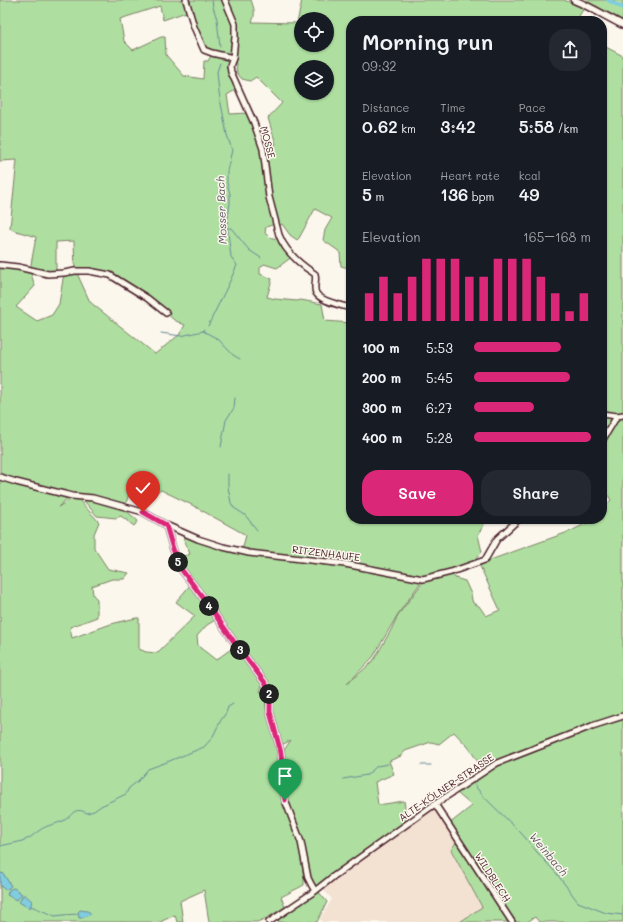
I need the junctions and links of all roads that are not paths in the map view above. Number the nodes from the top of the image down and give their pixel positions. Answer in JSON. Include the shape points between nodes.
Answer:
{"nodes":[{"id":1,"x":186,"y":0,"type":"edge"},
{"id":2,"x":225,"y":0,"type":"edge"},
{"id":3,"x":574,"y":0,"type":"edge"},
{"id":4,"x":606,"y":16,"type":"edge"},
{"id":5,"x":607,"y":16,"type":"edge"},
{"id":6,"x":623,"y":24,"type":"edge"},
{"id":7,"x":233,"y":58,"type":"junction"},
{"id":8,"x":0,"y":265,"type":"edge"},
{"id":9,"x":346,"y":306,"type":"edge"},
{"id":10,"x":166,"y":313,"type":"dead end"},
{"id":11,"x":607,"y":415,"type":"edge"},
{"id":12,"x":623,"y":415,"type":"edge"},
{"id":13,"x":617,"y":416,"type":"junction"},
{"id":14,"x":607,"y":433,"type":"edge"},
{"id":15,"x":0,"y":477,"type":"edge"},
{"id":16,"x":514,"y":524,"type":"edge"},
{"id":17,"x":166,"y":525,"type":"junction"},
{"id":18,"x":623,"y":716,"type":"edge"},
{"id":19,"x":435,"y":804,"type":"junction"},
{"id":20,"x":315,"y":891,"type":"junction"},
{"id":21,"x":269,"y":922,"type":"edge"},
{"id":22,"x":512,"y":922,"type":"edge"}],
"edges":[{"from":1,"to":7,"type":"street","via":[[204,50]]},
{"from":2,"to":7,"type":"street","name":"MOSSE","via":[[235,24]]},
{"from":3,"to":4,"type":"main road"},
{"from":5,"to":6,"type":"main road"},
{"from":7,"to":9,"type":"street","name":"MOSSE","via":[[231,72],[254,123],[262,149],[267,190],[278,234],[293,256],[315,274],[316,294]]},
{"from":8,"to":10,"type":"street","via":[[48,274],[75,271],[110,275]]},
{"from":11,"to":13,"type":"street"},
{"from":12,"to":13,"type":"street"},
{"from":13,"to":14,"type":"street"},
{"from":15,"to":17,"type":"street","name":"RITZENHAUFE","via":[[143,512]]},
{"from":16,"to":17,"type":"street","name":"RITZENHAUFE","via":[[497,539],[485,560],[423,579],[345,564],[249,553],[198,539]]},
{"from":17,"to":20,"type":"street","via":[[181,569],[266,684],[270,695],[270,712],[281,753],[285,800],[301,842],[308,878]]},
{"from":18,"to":19,"type":"street","name":"ALTE-KÖLNER-STRASSE","via":[[497,763]]},
{"from":19,"to":20,"type":"street","name":"ALTE-KÖLNER-STRASSE"},
{"from":19,"to":22,"type":"street","name":"WILDBLECH"},
{"from":20,"to":21,"type":"street","name":"ALTE-KÖLNER-STRASSE"}]}
